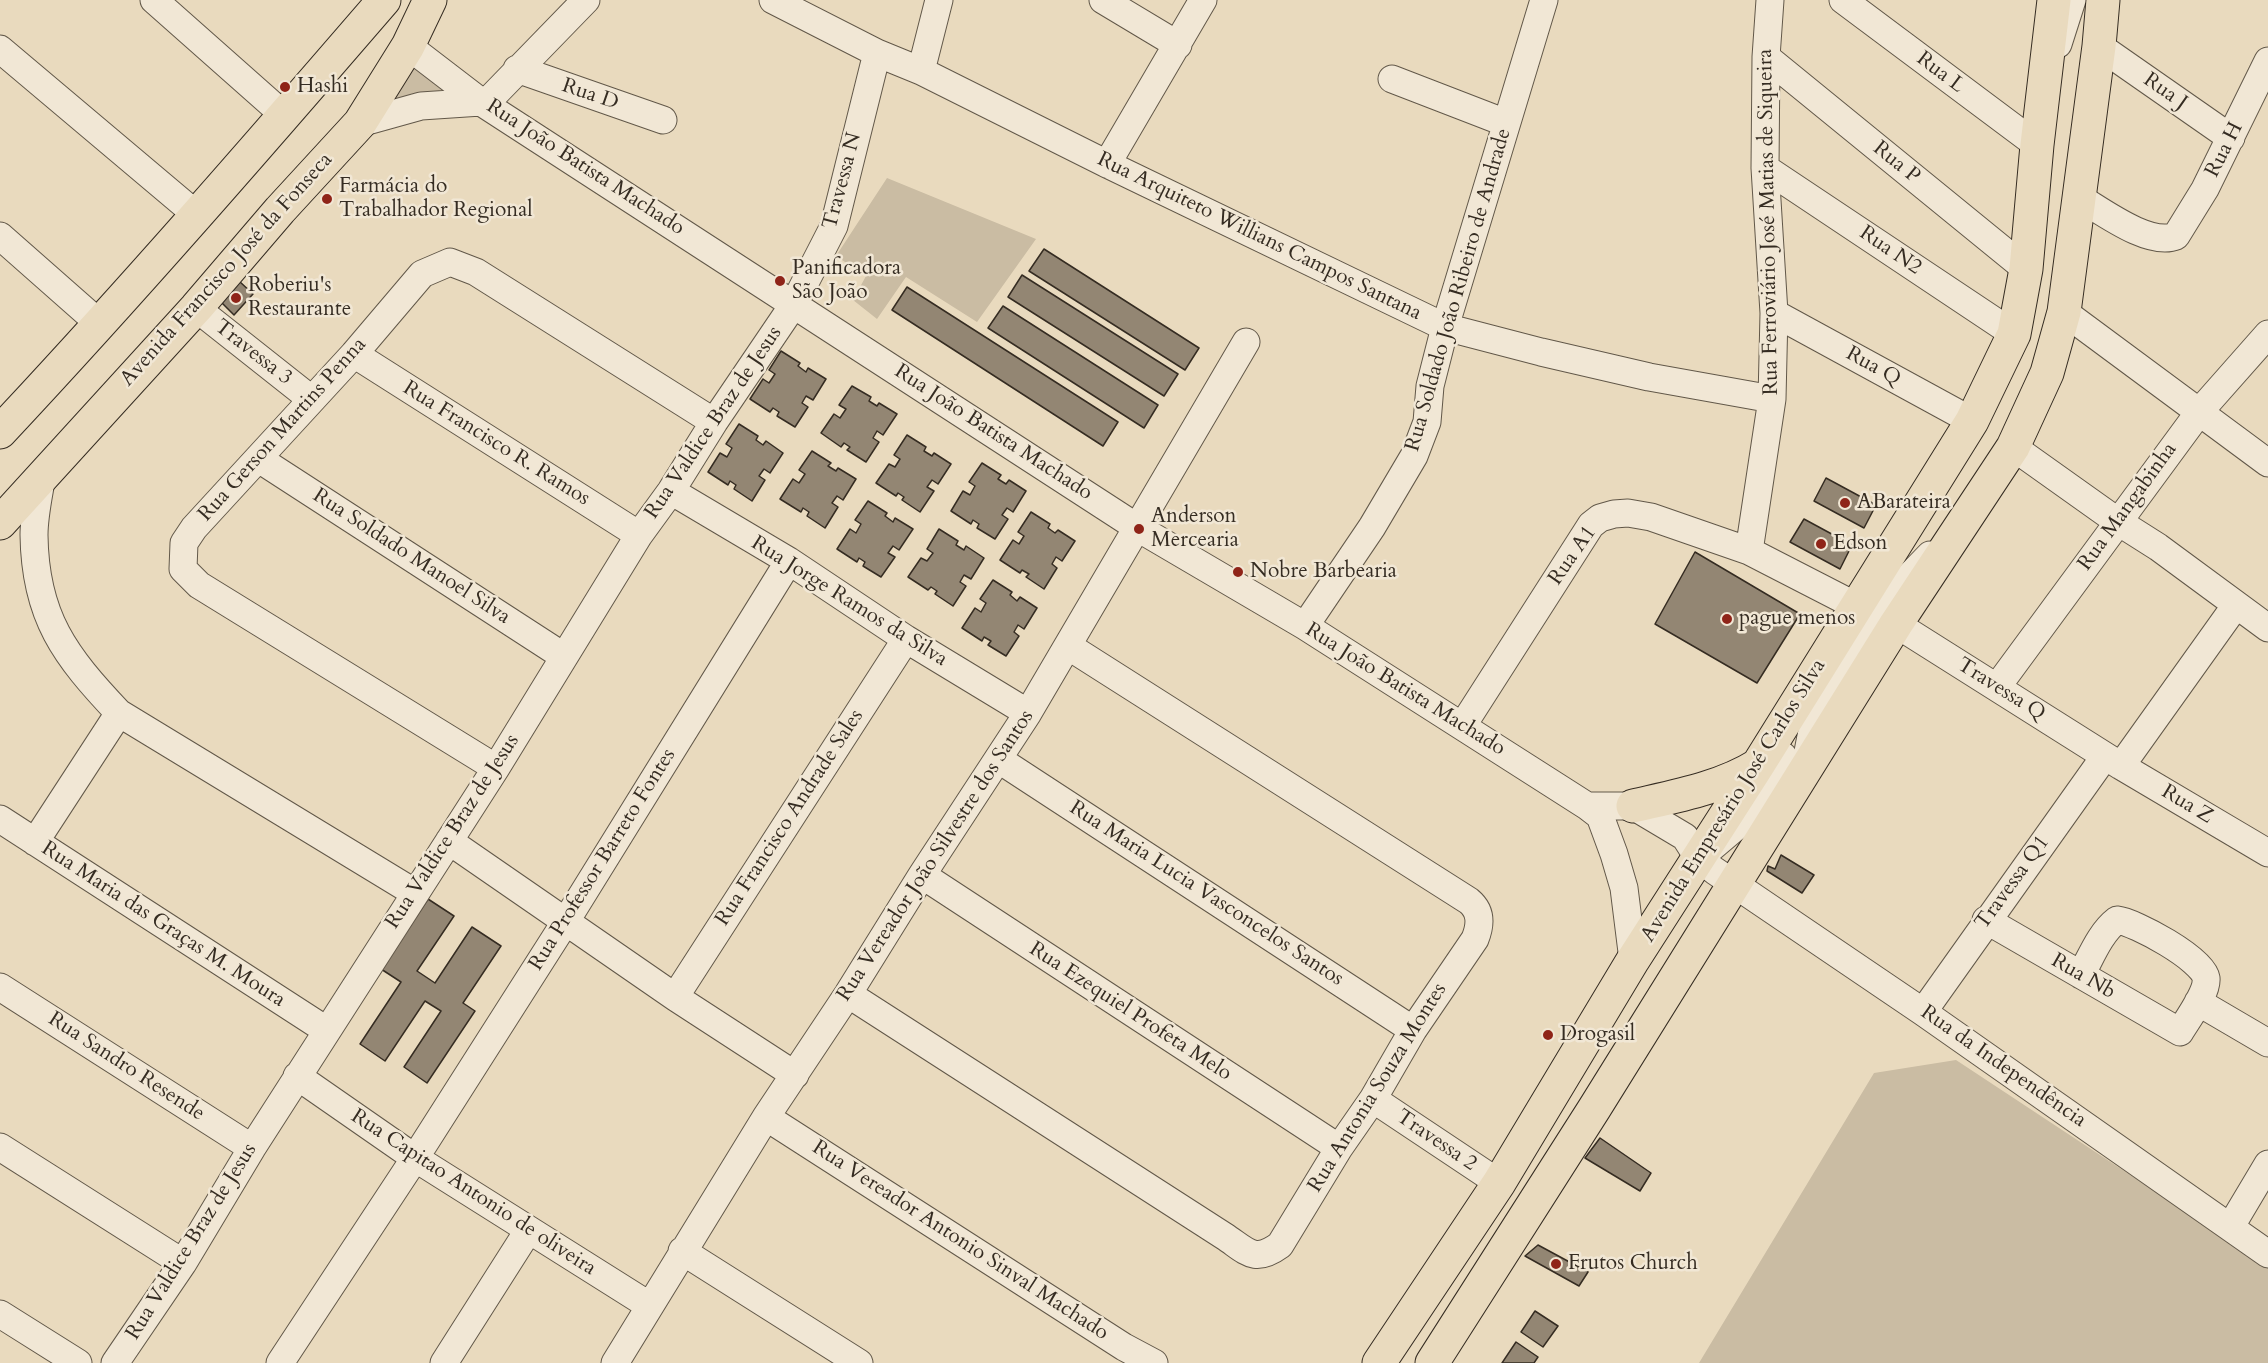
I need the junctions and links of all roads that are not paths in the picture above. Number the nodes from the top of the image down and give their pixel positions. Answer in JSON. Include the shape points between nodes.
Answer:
{"nodes":[{"id":1,"x":154,"y":0,"type":"edge"},
{"id":2,"x":384,"y":0,"type":"edge"},
{"id":3,"x":430,"y":0,"type":"edge"},
{"id":4,"x":586,"y":0,"type":"edge"},
{"id":5,"x":773,"y":0,"type":"edge"},
{"id":6,"x":939,"y":0,"type":"edge"},
{"id":7,"x":1103,"y":0,"type":"edge"},
{"id":8,"x":1203,"y":0,"type":"edge"},
{"id":9,"x":1544,"y":0,"type":"edge"},
{"id":10,"x":1770,"y":0,"type":"edge"},
{"id":11,"x":1843,"y":0,"type":"edge"},
{"id":12,"x":2054,"y":0,"type":"edge"},
{"id":13,"x":2072,"y":0,"type":"edge"},
{"id":14,"x":2103,"y":0,"type":"edge"},
{"id":15,"x":408,"y":45,"type":"junction"},
{"id":16,"x":1178,"y":45,"type":"junction"},
{"id":17,"x":2099,"y":46,"type":"junction"},
{"id":18,"x":0,"y":49,"type":"edge"},
{"id":19,"x":877,"y":53,"type":"junction"},
{"id":20,"x":1766,"y":57,"type":"junction"},
{"id":21,"x":2268,"y":61,"type":"edge"},
{"id":22,"x":517,"y":69,"type":"junction"},
{"id":23,"x":921,"y":71,"type":"junction"},
{"id":24,"x":1392,"y":79,"type":"dead end"},
{"id":25,"x":2045,"y":82,"type":"junction"},
{"id":26,"x":483,"y":103,"type":"junction"},
{"id":27,"x":285,"y":117,"type":"junction"},
{"id":28,"x":663,"y":120,"type":"dead end"},
{"id":29,"x":360,"y":123,"type":"junction"},
{"id":30,"x":1506,"y":123,"type":"junction"},
{"id":31,"x":2231,"y":138,"type":"junction"},
{"id":32,"x":2037,"y":145,"type":"junction"},
{"id":33,"x":1107,"y":164,"type":"junction"},
{"id":34,"x":1765,"y":168,"type":"junction"},
{"id":35,"x":2078,"y":197,"type":"junction"},
{"id":36,"x":198,"y":216,"type":"junction"},
{"id":37,"x":0,"y":236,"type":"edge"},
{"id":38,"x":2026,"y":269,"type":"junction"},
{"id":39,"x":794,"y":304,"type":"junction"},
{"id":40,"x":196,"y":308,"type":"junction"},
{"id":41,"x":2064,"y":312,"type":"junction"},
{"id":42,"x":1774,"y":313,"type":"junction"},
{"id":43,"x":101,"y":324,"type":"junction"},
{"id":44,"x":1445,"y":327,"type":"junction"},
{"id":45,"x":2014,"y":334,"type":"junction"},
{"id":46,"x":2268,"y":334,"type":"edge"},
{"id":47,"x":1246,"y":342,"type":"dead end"},
{"id":48,"x":354,"y":354,"type":"junction"},
{"id":49,"x":311,"y":399,"type":"junction"},
{"id":50,"x":1772,"y":399,"type":"junction"},
{"id":51,"x":2200,"y":411,"type":"junction"},
{"id":52,"x":1972,"y":421,"type":"junction"},
{"id":53,"x":3,"y":422,"type":"edge"},
{"id":54,"x":714,"y":422,"type":"junction"},
{"id":55,"x":2013,"y":447,"type":"junction"},
{"id":56,"x":259,"y":459,"type":"junction"},
{"id":57,"x":2268,"y":464,"type":"edge"},
{"id":58,"x":42,"y":475,"type":"junction"},
{"id":59,"x":671,"y":491,"type":"junction"},
{"id":60,"x":1965,"y":519,"type":"junction"},
{"id":61,"x":2117,"y":521,"type":"junction"},
{"id":62,"x":0,"y":523,"type":"edge"},
{"id":63,"x":1138,"y":528,"type":"junction"},
{"id":64,"x":639,"y":534,"type":"junction"},
{"id":65,"x":1749,"y":551,"type":"junction"},
{"id":66,"x":789,"y":561,"type":"junction"},
{"id":67,"x":2236,"y":605,"type":"junction"},
{"id":68,"x":1856,"y":606,"type":"junction"},
{"id":69,"x":1896,"y":624,"type":"junction"},
{"id":70,"x":1305,"y":626,"type":"junction"},
{"id":71,"x":2268,"y":628,"type":"edge"},
{"id":72,"x":906,"y":639,"type":"junction"},
{"id":73,"x":1068,"y":646,"type":"junction"},
{"id":74,"x":563,"y":656,"type":"junction"},
{"id":75,"x":1825,"y":656,"type":"junction"},
{"id":76,"x":1997,"y":687,"type":"junction"},
{"id":77,"x":119,"y":713,"type":"junction"},
{"id":78,"x":1028,"y":713,"type":"junction"},
{"id":79,"x":1463,"y":725,"type":"junction"},
{"id":80,"x":998,"y":759,"type":"junction"},
{"id":81,"x":2113,"y":761,"type":"junction"},
{"id":82,"x":1758,"y":765,"type":"junction"},
{"id":83,"x":496,"y":768,"type":"junction"},
{"id":84,"x":1804,"y":770,"type":"junction"},
{"id":85,"x":1633,"y":806,"type":"junction"},
{"id":86,"x":1593,"y":811,"type":"junction"},
{"id":87,"x":0,"y":819,"type":"edge"},
{"id":88,"x":449,"y":841,"type":"junction"},
{"id":89,"x":35,"y":842,"type":"junction"},
{"id":90,"x":2268,"y":853,"type":"edge"},
{"id":91,"x":1699,"y":859,"type":"junction"},
{"id":92,"x":922,"y":875,"type":"junction"},
{"id":93,"x":1735,"y":885,"type":"junction"},
{"id":94,"x":415,"y":893,"type":"junction"},
{"id":95,"x":1986,"y":920,"type":"junction"},
{"id":96,"x":566,"y":921,"type":"junction"},
{"id":97,"x":1633,"y":960,"type":"junction"},
{"id":98,"x":2081,"y":975,"type":"junction"},
{"id":99,"x":0,"y":987,"type":"edge"},
{"id":100,"x":848,"y":994,"type":"junction"},
{"id":101,"x":675,"y":997,"type":"junction"},
{"id":102,"x":2198,"y":1002,"type":"junction"},
{"id":103,"x":1923,"y":1012,"type":"junction"},
{"id":104,"x":326,"y":1030,"type":"junction"},
{"id":105,"x":1413,"y":1030,"type":"junction"},
{"id":106,"x":2268,"y":1043,"type":"edge"},
{"id":107,"x":795,"y":1075,"type":"junction"},
{"id":108,"x":297,"y":1076,"type":"junction"},
{"id":109,"x":1373,"y":1099,"type":"junction"},
{"id":110,"x":766,"y":1117,"type":"junction"},
{"id":111,"x":0,"y":1147,"type":"edge"},
{"id":112,"x":252,"y":1148,"type":"junction"},
{"id":113,"x":1339,"y":1148,"type":"junction"},
{"id":114,"x":415,"y":1158,"type":"junction"},
{"id":115,"x":2268,"y":1164,"type":"edge"},
{"id":116,"x":1499,"y":1183,"type":"junction"},
{"id":117,"x":2231,"y":1226,"type":"junction"},
{"id":118,"x":528,"y":1231,"type":"junction"},
{"id":119,"x":682,"y":1251,"type":"junction"},
{"id":120,"x":2268,"y":1254,"type":"edge"},
{"id":121,"x":183,"y":1263,"type":"junction"},
{"id":122,"x":650,"y":1306,"type":"junction"},
{"id":123,"x":0,"y":1314,"type":"edge"},
{"id":124,"x":1120,"y":1355,"type":"edge"},
{"id":125,"x":1376,"y":1360,"type":"edge"},
{"id":126,"x":78,"y":1363,"type":"edge"},
{"id":127,"x":115,"y":1363,"type":"edge"},
{"id":128,"x":280,"y":1363,"type":"edge"},
{"id":129,"x":444,"y":1363,"type":"edge"},
{"id":130,"x":615,"y":1363,"type":"edge"},
{"id":131,"x":859,"y":1363,"type":"edge"},
{"id":132,"x":1154,"y":1363,"type":"edge"},
{"id":133,"x":1432,"y":1363,"type":"edge"}],
"edges":[{"from":1,"to":27,"type":"street"},
{"from":2,"to":27,"type":"main road"},
{"from":3,"to":15,"type":"main road","name":"Avenida Francisco José da Fonseca"},
{"from":4,"to":22,"type":"street"},
{"from":5,"to":19,"type":"street","name":"Rua Arquiteto Willians Campos Santana"},
{"from":6,"to":23,"type":"street"},
{"from":7,"to":16,"type":"street"},
{"from":8,"to":16,"type":"street"},
{"from":9,"to":30,"type":"street","name":"Rua Soldado João Ribeiro de Andrade"},
{"from":10,"to":20,"type":"street","name":"Rua Ferroviário José Matias de Siqueira"},
{"from":11,"to":32,"type":"street","name":"Rua L"},
{"from":12,"to":25,"type":"main road","name":"Avenida Empresário José Carlos Silva"},
{"from":13,"to":25,"type":"street"},
{"from":14,"to":17,"type":"main road","name":"Avenida Empresário José Carlos Silva"},
{"from":15,"to":26,"type":"street","name":"Rua João Batista Machado"},
{"from":15,"to":29,"type":"main road","name":"Avenida Francisco José da Fonseca"},
{"from":16,"to":33,"type":"street"},
{"from":17,"to":31,"type":"street","name":"Rua J"},
{"from":17,"to":35,"type":"main road","name":"Avenida Empresário José Carlos Silva"},
{"from":18,"to":36,"type":"street"},
{"from":19,"to":23,"type":"street","name":"Rua Arquiteto Willians Campos Santana"},
{"from":19,"to":39,"type":"street","name":"Travessa N","via":[[837,218]]},
{"from":20,"to":34,"type":"street","name":"Rua Ferroviário José Matias de Siqueira"},
{"from":20,"to":38,"type":"street","name":"Rua P"},
{"from":21,"to":31,"type":"street","name":"Rua H"},
{"from":22,"to":26,"type":"street"},
{"from":22,"to":28,"type":"street","name":"Rua D"},
{"from":23,"to":33,"type":"street","name":"Rua Arquiteto Willians Campos Santana"},
{"from":24,"to":30,"type":"street"},
{"from":25,"to":32,"type":"main road","name":"Avenida Empresário José Carlos Silva"},
{"from":26,"to":29,"type":"street","via":[[420,106]]},
{"from":26,"to":39,"type":"street","name":"Rua João Batista Machado"},
{"from":27,"to":36,"type":"main road"},
{"from":29,"to":40,"type":"main road","name":"Avenida Francisco José da Fonseca"},
{"from":30,"to":44,"type":"street","name":"Rua Soldado João Ribeiro de Andrade"},
{"from":31,"to":35,"type":"street","name":"Rua H","via":[[2176,236],[2168,240],[2144,235]]},
{"from":32,"to":38,"type":"main road","name":"Avenida Empresário José Carlos Silva"},
{"from":33,"to":44,"type":"street","name":"Rua Arquiteto Willians Campos Santana"},
{"from":34,"to":42,"type":"street","name":"Rua Ferroviário José Matias de Siqueira"},
{"from":34,"to":45,"type":"street","name":"Rua N2"},
{"from":35,"to":41,"type":"main road","name":"Avenida Empresário José Carlos Silva"},
{"from":36,"to":43,"type":"main road"},
{"from":37,"to":43,"type":"street"},
{"from":38,"to":45,"type":"main road","name":"Avenida Empresário José Carlos Silva"},
{"from":39,"to":54,"type":"street","name":"Rua Valdice Braz de Jesus"},
{"from":39,"to":63,"type":"street","name":"Rua João Batista Machado"},
{"from":40,"to":49,"type":"street","name":"Travessa 3"},
{"from":40,"to":58,"type":"main road","name":"Avenida Francisco José da Fonseca"},
{"from":41,"to":51,"type":"street"},
{"from":41,"to":55,"type":"main road","name":"Avenida Empresário José Carlos Silva","via":[[2048,373]]},
{"from":42,"to":50,"type":"street","name":"Rua Ferroviário José Matias de Siqueira"},
{"from":42,"to":52,"type":"street","name":"Rua Q"},
{"from":43,"to":53,"type":"main road"},
{"from":44,"to":50,"type":"street","name":"Rua Arquiteto Willians Campos Santana","via":[[1649,377]]},
{"from":44,"to":70,"type":"street","name":"Rua Soldado João Ribeiro de Andrade","via":[[1430,386],[1427,422],[1414,456]]},
{"from":45,"to":52,"type":"main road","name":"Avenida Empresário José Carlos Silva"},
{"from":46,"to":51,"type":"street","name":"Rua Mangabinha"},
{"from":47,"to":63,"type":"street","name":"Rua Vereador João Silvestre dos Santos"},
{"from":48,"to":49,"type":"street","name":"Rua Gerson Martins Penna"},
{"from":48,"to":54,"type":"street","name":"Rua Gerson Martins Penna","via":[[422,274],[450,262],[476,272]]},
{"from":48,"to":64,"type":"street","name":"Rua Francisco R. Ramos"},
{"from":49,"to":56,"type":"street","name":"Rua Gerson Martins Penna"},
{"from":50,"to":65,"type":"street","name":"Rua Ferroviário José Matias de Siqueira"},
{"from":51,"to":57,"type":"street"},
{"from":51,"to":61,"type":"street","name":"Rua Mangabinha"},
{"from":52,"to":68,"type":"main road","name":"Avenida Empresário José Carlos Silva"},
{"from":54,"to":59,"type":"street","name":"Rua Valdice Braz de Jesus"},
{"from":55,"to":60,"type":"main road","name":"Avenida Empresário José Carlos Silva"},
{"from":55,"to":61,"type":"street"},
{"from":56,"to":74,"type":"street","name":"Rua Soldado Manoel Silva"},
{"from":56,"to":83,"type":"street","name":"Rua Gerson Martins Penna","via":[[194,528],[184,543],[183,569],[199,585]]},
{"from":58,"to":62,"type":"main road","name":"Avenida Francisco José da Fonseca"},
{"from":58,"to":77,"type":"street","via":[[34,533],[46,611],[82,674]]},
{"from":59,"to":64,"type":"street","name":"Rua Valdice Braz de Jesus"},
{"from":59,"to":66,"type":"street","name":"Rua Jorge Ramos da Silva"},
{"from":60,"to":69,"type":"main road","name":"Avenida Empresário José Carlos Silva"},
{"from":60,"to":84,"type":"street","via":[[1900,586],[1826,696],[1812,731]]},
{"from":61,"to":67,"type":"street"},
{"from":61,"to":76,"type":"street","name":"Rua Mangabinha"},
{"from":63,"to":70,"type":"street","name":"Rua João Batista Machado"},
{"from":63,"to":73,"type":"street","name":"Rua Vereador João Silvestre dos Santos"},
{"from":64,"to":74,"type":"street","name":"Rua Valdice Braz de Jesus"},
{"from":65,"to":68,"type":"street"},
{"from":65,"to":79,"type":"street","name":"Rua A1","via":[[1651,517],[1628,513],[1600,518],[1591,525]]},
{"from":66,"to":72,"type":"street","name":"Rua Jorge Ramos da Silva"},
{"from":66,"to":96,"type":"street","name":"Rua Professor Barreto Fontes"},
{"from":67,"to":71,"type":"street"},
{"from":67,"to":81,"type":"street"},
{"from":68,"to":75,"type":"main road","name":"Avenida Empresário José Carlos Silva"},
{"from":69,"to":76,"type":"street","name":"Travessa Q"},
{"from":69,"to":84,"type":"main road","name":"Avenida Empresário José Carlos Silva"},
{"from":70,"to":79,"type":"street","name":"Rua João Batista Machado"},
{"from":72,"to":78,"type":"street","name":"Rua Jorge Ramos da Silva"},
{"from":72,"to":101,"type":"street","name":"Rua Francisco Andrade Sales"},
{"from":73,"to":78,"type":"street","name":"Rua Vereador João Silvestre dos Santos"},
{"from":73,"to":105,"type":"street","name":"Rua Antonia Souza Montes","via":[[1475,906],[1479,916],[1475,939]]},
{"from":74,"to":83,"type":"street","name":"Rua Valdice Braz de Jesus"},
{"from":75,"to":82,"type":"main road","name":"Avenida Empresário José Carlos Silva"},
{"from":75,"to":91,"type":"street","via":[[1812,709],[1744,820]]},
{"from":76,"to":81,"type":"street","name":"Travessa Q"},
{"from":77,"to":89,"type":"street"},
{"from":77,"to":94,"type":"street"},
{"from":78,"to":80,"type":"street","name":"Rua Vereador João Silvestre dos Santos"},
{"from":79,"to":86,"type":"street","name":"Rua João Batista Machado"},
{"from":80,"to":92,"type":"street","name":"Rua Vereador João Silvestre dos Santos"},
{"from":80,"to":105,"type":"street","name":"Rua Maria Lucia Vasconcelos Santos"},
{"from":81,"to":90,"type":"street","name":"Rua Z"},
{"from":81,"to":95,"type":"street","name":"Travessa Q1"},
{"from":82,"to":85,"type":"main road","via":[[1739,777]]},
{"from":82,"to":91,"type":"main road","name":"Avenida Empresário José Carlos Silva"},
{"from":83,"to":88,"type":"street","name":"Rua Valdice Braz de Jesus"},
{"from":84,"to":93,"type":"main road","name":"Avenida Empresário José Carlos Silva"},
{"from":85,"to":86,"type":"street"},
{"from":85,"to":91,"type":"street","name":"Rua da Independência","via":[[1685,837]]},
{"from":86,"to":97,"type":"street","via":[[1614,854],[1624,888]]},
{"from":87,"to":89,"type":"street","name":"Rua Maria das Graças M. Moura"},
{"from":88,"to":94,"type":"street","name":"Rua Valdice Braz de Jesus"},
{"from":88,"to":96,"type":"street"},
{"from":89,"to":104,"type":"street","name":"Rua Maria das Graças M. Moura"},
{"from":91,"to":93,"type":"street","name":"Rua da Independência"},
{"from":91,"to":97,"type":"main road","name":"Avenida Empresário José Carlos Silva"},
{"from":92,"to":100,"type":"street","name":"Rua Vereador João Silvestre dos Santos"},
{"from":92,"to":113,"type":"street","name":"Rua Ezequiel Profeta Melo"},
{"from":93,"to":103,"type":"street","name":"Rua da Independência"},
{"from":93,"to":133,"type":"main road","name":"Avenida Empresário José Carlos Silva"},
{"from":94,"to":104,"type":"street","name":"Rua Valdice Braz de Jesus"},
{"from":95,"to":98,"type":"street","name":"Rua Nb"},
{"from":95,"to":103,"type":"street","name":"Travessa Q1"},
{"from":96,"to":101,"type":"street"},
{"from":96,"to":114,"type":"street","name":"Rua Professor Barreto Fontes"},
{"from":97,"to":116,"type":"main road","name":"Avenida Empresário José Carlos Silva"},
{"from":98,"to":102,"type":"street","name":"Rua Nb","via":[[2180,1032]]},
{"from":98,"to":102,"type":"street","via":[[2109,926],[2117,920],[2127,921],[2203,971],[2206,979]]},
{"from":99,"to":112,"type":"street","name":"Rua Sandro Resende"},
{"from":100,"to":107,"type":"street","name":"Rua Vereador João Silvestre dos Santos"},
{"from":100,"to":113,"type":"street","name":"Rua Antonia Souza Montes","via":[[1259,1256],[1280,1245]]},
{"from":101,"to":107,"type":"street"},
{"from":102,"to":106,"type":"street"},
{"from":103,"to":117,"type":"street","name":"Rua da Independência"},
{"from":104,"to":108,"type":"street","name":"Rua Valdice Braz de Jesus"},
{"from":105,"to":109,"type":"street","name":"Rua Antonia Souza Montes"},
{"from":107,"to":110,"type":"street","name":"Rua Vereador João Silvestre dos Santos"},
{"from":108,"to":112,"type":"street","name":"Rua Valdice Braz de Jesus"},
{"from":108,"to":114,"type":"street","name":"Rua Capitao Antonio de oliveira"},
{"from":109,"to":113,"type":"street","name":"Rua Antonia Souza Montes"},
{"from":109,"to":116,"type":"street","name":"Travessa 2"},
{"from":110,"to":119,"type":"street","name":"Rua Vereador João Silvestre dos Santos"},
{"from":110,"to":124,"type":"street","name":"Rua Vereador Antonio Sinval Machado"},
{"from":111,"to":121,"type":"street"},
{"from":112,"to":121,"type":"street","name":"Rua Valdice Braz de Jesus"},
{"from":114,"to":118,"type":"street","name":"Rua Capitao Antonio de oliveira"},
{"from":114,"to":128,"type":"street","name":"Rua Professor Barreto Fontes"},
{"from":115,"to":117,"type":"street"},
{"from":116,"to":125,"type":"main road","name":"Avenida Empresário José Carlos Silva"},
{"from":117,"to":120,"type":"street","name":"Rua da Independência"},
{"from":118,"to":122,"type":"street","name":"Rua Capitao Antonio de oliveira"},
{"from":118,"to":129,"type":"street"},
{"from":119,"to":122,"type":"street","name":"Rua Vereador João Silvestre dos Santos"},
{"from":119,"to":131,"type":"street"},
{"from":121,"to":127,"type":"street","name":"Rua Valdice Braz de Jesus"},
{"from":122,"to":130,"type":"street","name":"Rua Vereador João Silvestre dos Santos"},
{"from":123,"to":126,"type":"street"},
{"from":124,"to":132,"type":"street","name":"Rua Vereador Antonio Sinval Machado"}]}
